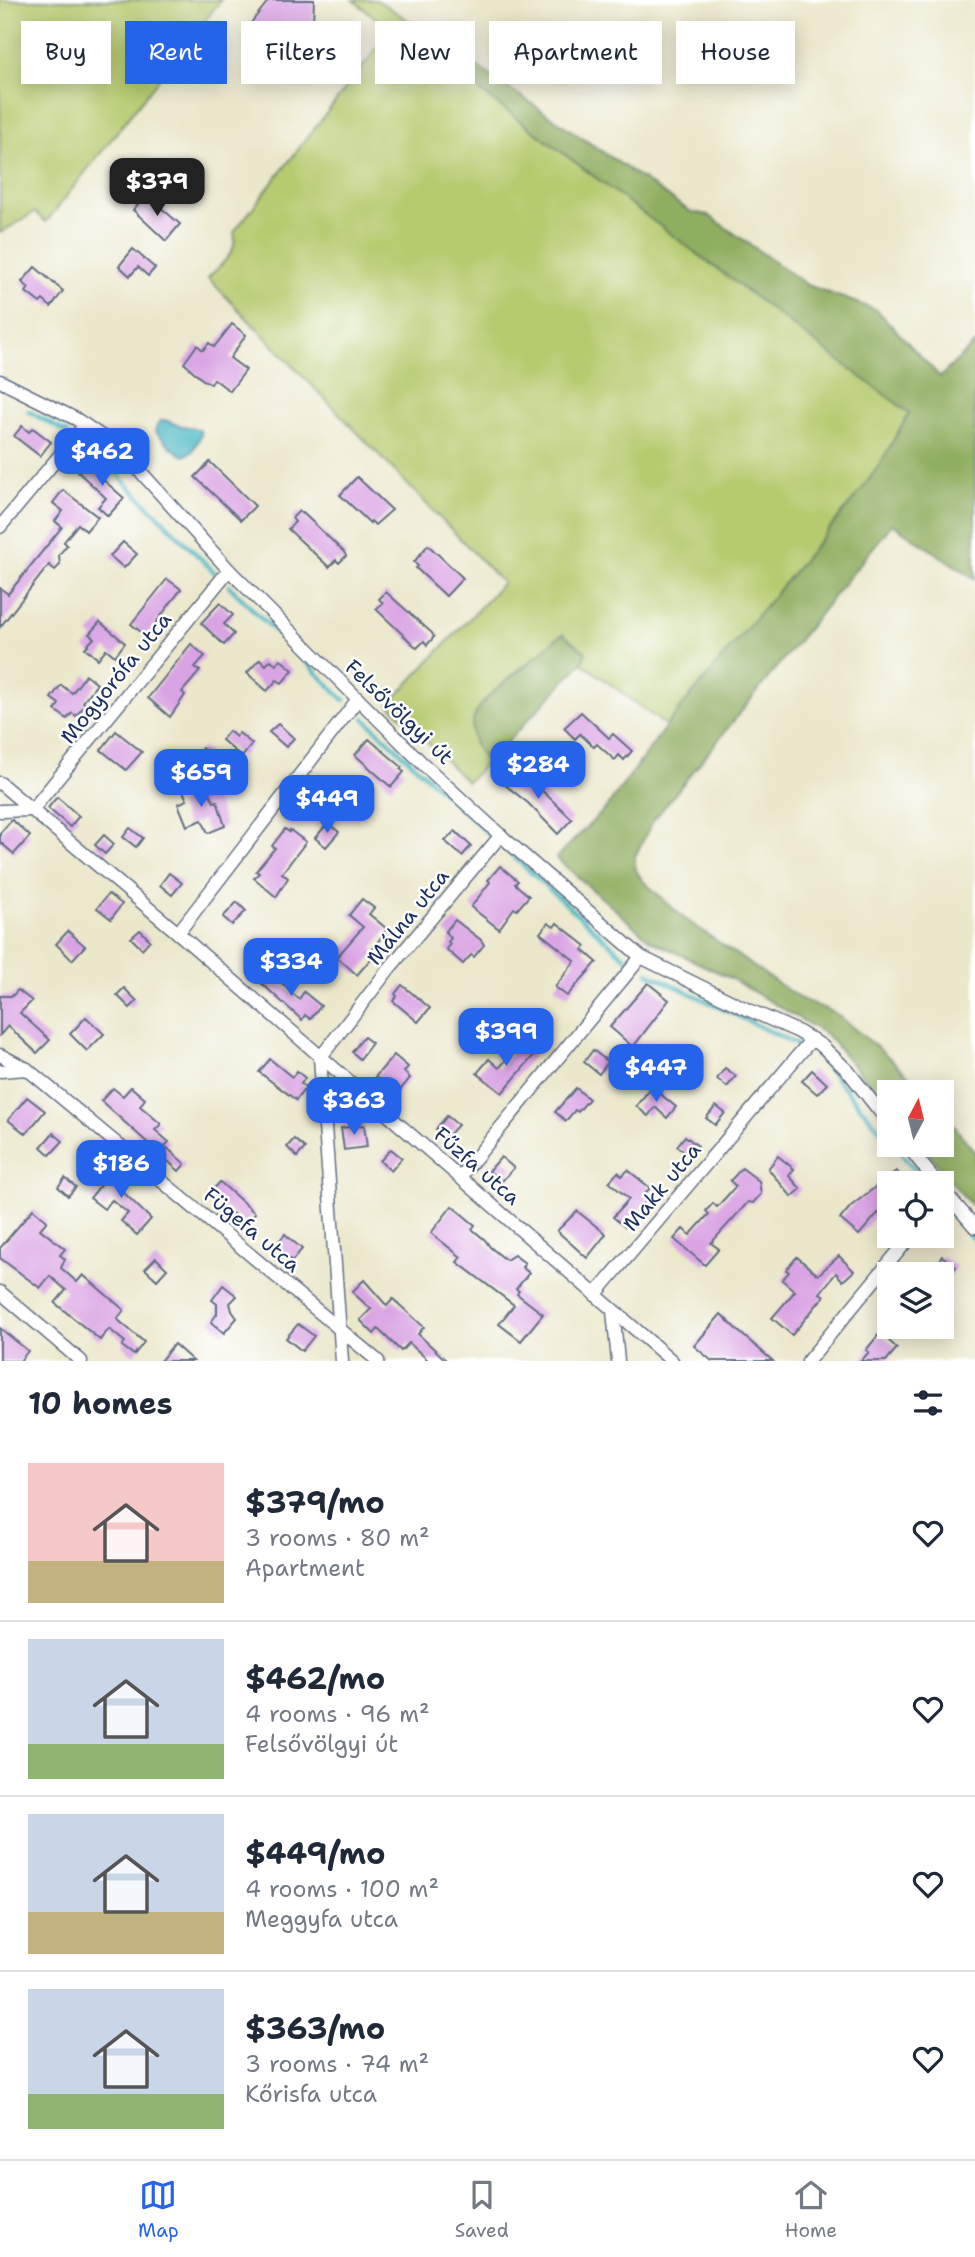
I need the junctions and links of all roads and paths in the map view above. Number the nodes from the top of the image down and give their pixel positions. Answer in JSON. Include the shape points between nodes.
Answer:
{"nodes":[{"id":1,"x":0,"y":381,"type":"edge"},
{"id":2,"x":85,"y":425,"type":"junction"},
{"id":3,"x":0,"y":527,"type":"edge"},
{"id":4,"x":229,"y":570,"type":"junction"},
{"id":5,"x":358,"y":699,"type":"junction"},
{"id":6,"x":0,"y":783,"type":"edge"},
{"id":7,"x":32,"y":810,"type":"junction"},
{"id":8,"x":0,"y":811,"type":"edge"},
{"id":9,"x":501,"y":835,"type":"junction"},
{"id":10,"x":178,"y":933,"type":"junction"},
{"id":11,"x":641,"y":957,"type":"junction"},
{"id":12,"x":813,"y":1040,"type":"junction"},
{"id":13,"x":0,"y":1055,"type":"edge"},
{"id":14,"x":320,"y":1058,"type":"junction"},
{"id":15,"x":26,"y":1069,"type":"junction"},
{"id":16,"x":0,"y":1072,"type":"edge"},
{"id":17,"x":877,"y":1108,"type":"edge"},
{"id":18,"x":460,"y":1177,"type":"junction"},
{"id":19,"x":954,"y":1205,"type":"edge"},
{"id":20,"x":975,"y":1227,"type":"edge"},
{"id":21,"x":901,"y":1248,"type":"edge"},
{"id":22,"x":0,"y":1292,"type":"edge"},
{"id":23,"x":595,"y":1295,"type":"junction"},
{"id":24,"x":613,"y":1311,"type":"junction"},
{"id":25,"x":340,"y":1328,"type":"junction"},
{"id":26,"x":69,"y":1351,"type":"junction"},
{"id":27,"x":60,"y":1361,"type":"edge"},
{"id":28,"x":82,"y":1361,"type":"edge"},
{"id":29,"x":342,"y":1361,"type":"edge"},
{"id":30,"x":378,"y":1361,"type":"edge"},
{"id":31,"x":618,"y":1361,"type":"edge"},
{"id":32,"x":672,"y":1361,"type":"edge"},
{"id":33,"x":808,"y":1361,"type":"edge"}],
"edges":[{"from":1,"to":2,"type":"street","name":"Felsővölgyi út"},
{"from":2,"to":3,"type":"street"},
{"from":2,"to":4,"type":"street","name":"Felsővölgyi út","via":[[131,461]]},
{"from":4,"to":5,"type":"street","name":"Felsővölgyi út"},
{"from":4,"to":7,"type":"street","name":"Mogyorófa utca"},
{"from":5,"to":9,"type":"street","name":"Felsővölgyi út"},
{"from":5,"to":10,"type":"street"},
{"from":6,"to":7,"type":"street","name":"Fűzfa utca"},
{"from":7,"to":8,"type":"street"},
{"from":7,"to":10,"type":"street","name":"Fűzfa utca"},
{"from":9,"to":11,"type":"street","name":"Felsővölgyi út"},
{"from":9,"to":14,"type":"street","name":"Málna utca"},
{"from":10,"to":14,"type":"street","name":"Fűzfa utca"},
{"from":11,"to":12,"type":"street","name":"Felsővölgyi út"},
{"from":11,"to":18,"type":"street"},
{"from":12,"to":17,"type":"street","name":"Felsővölgyi út","via":[[842,1064]]},
{"from":12,"to":23,"type":"street","name":"Makk utca"},
{"from":13,"to":15,"type":"street","name":"Fügefa utca"},
{"from":14,"to":18,"type":"street","name":"Fűzfa utca"},
{"from":14,"to":25,"type":"street"},
{"from":15,"to":16,"type":"street"},
{"from":15,"to":25,"type":"street","name":"Fügefa utca"},
{"from":18,"to":23,"type":"street","name":"Fűzfa utca"},
{"from":19,"to":20,"type":"street"},
{"from":21,"to":33,"type":"street"},
{"from":22,"to":26,"type":"street"},
{"from":23,"to":24,"type":"street","name":"Fűzfa utca"},
{"from":24,"to":31,"type":"street"},
{"from":24,"to":32,"type":"street","name":"Fűzfa utca"},
{"from":25,"to":29,"type":"street"},
{"from":25,"to":30,"type":"street","name":"Fügefa utca"},
{"from":26,"to":27,"type":"street"},
{"from":26,"to":28,"type":"street"}]}
